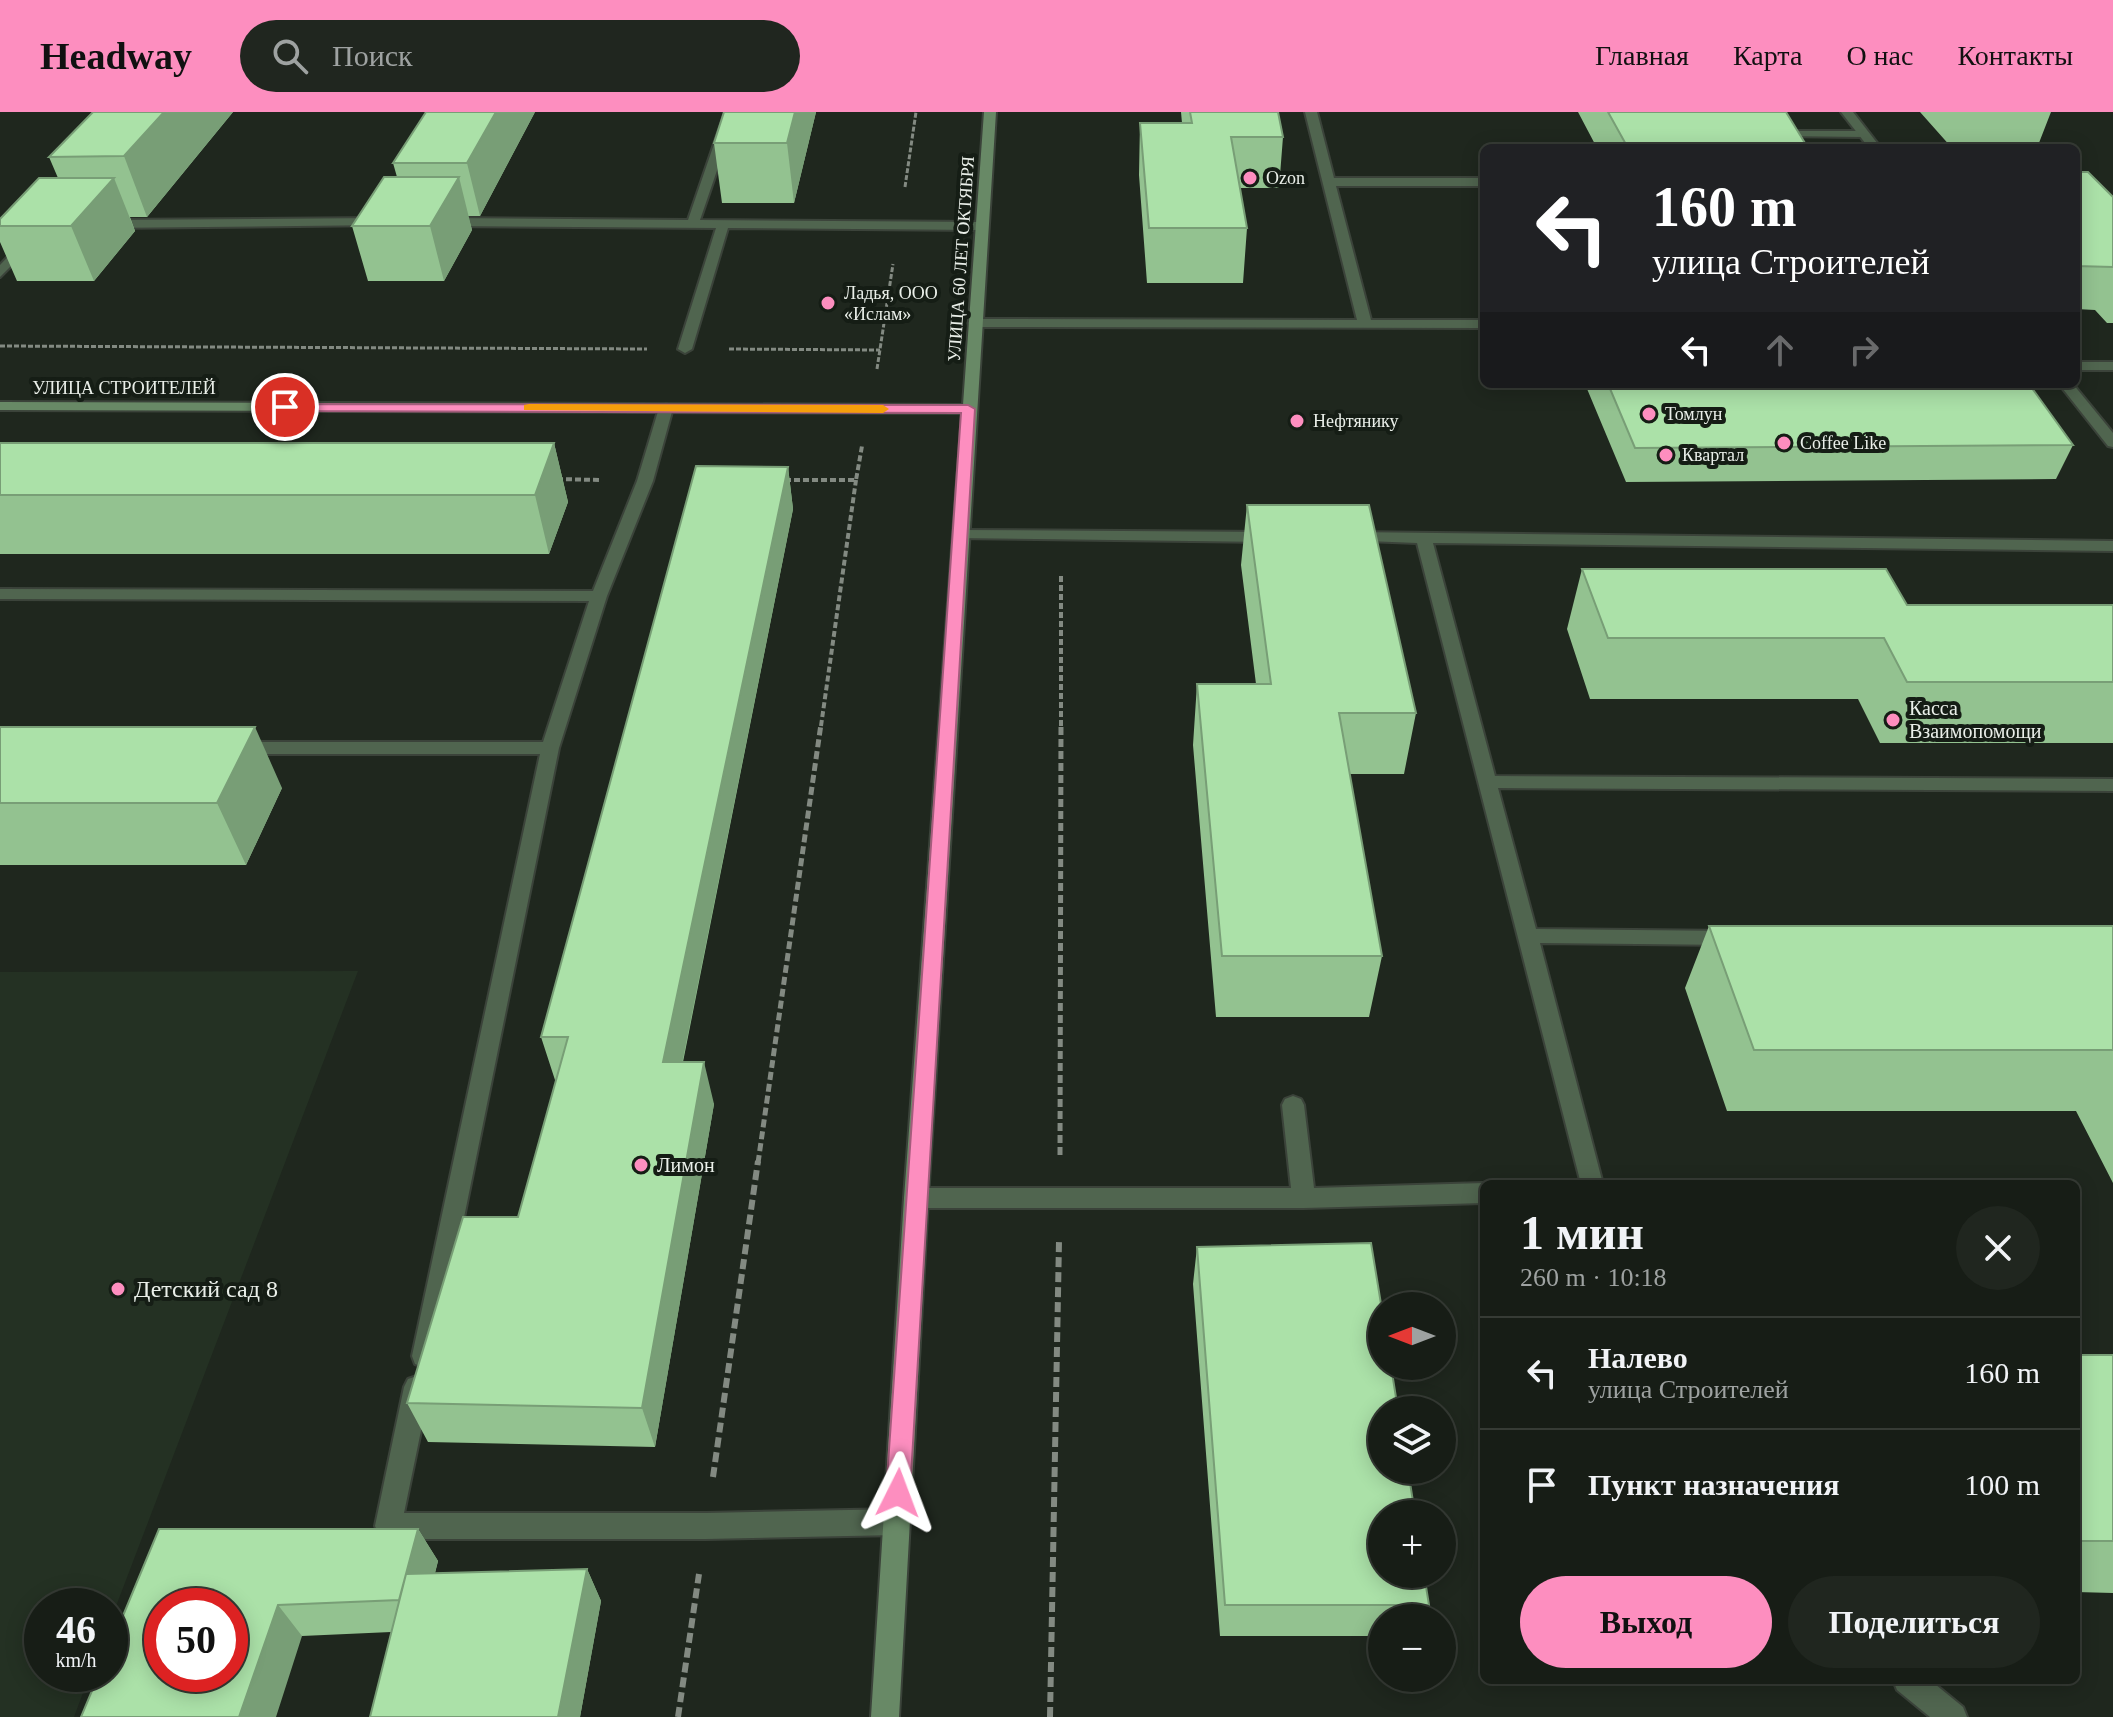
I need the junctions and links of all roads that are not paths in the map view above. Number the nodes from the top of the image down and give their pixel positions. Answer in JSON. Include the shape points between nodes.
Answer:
{"nodes":[{"id":1,"x":731,"y":112,"type":"edge"},
{"id":2,"x":990,"y":112,"type":"edge"},
{"id":3,"x":1311,"y":112,"type":"edge"},
{"id":4,"x":1847,"y":112,"type":"edge"},
{"id":5,"x":1755,"y":134,"type":"edge"},
{"id":6,"x":1863,"y":134,"type":"junction"},
{"id":7,"x":1872,"y":144,"type":"edge"},
{"id":8,"x":1328,"y":182,"type":"junction"},
{"id":9,"x":1480,"y":182,"type":"edge"},
{"id":10,"x":386,"y":210,"type":"edge"},
{"id":11,"x":379,"y":222,"type":"junction"},
{"id":12,"x":395,"y":222,"type":"edge"},
{"id":13,"x":426,"y":222,"type":"edge"},
{"id":14,"x":693,"y":222,"type":"junction"},
{"id":15,"x":724,"y":222,"type":"junction"},
{"id":16,"x":93,"y":224,"type":"edge"},
{"id":17,"x":981,"y":226,"type":"junction"},
{"id":18,"x":36,"y":234,"type":"edge"},
{"id":19,"x":0,"y":273,"type":"edge"},
{"id":20,"x":975,"y":323,"type":"junction"},
{"id":21,"x":1365,"y":324,"type":"junction"},
{"id":22,"x":1480,"y":324,"type":"edge"},
{"id":23,"x":685,"y":349,"type":"road end"},
{"id":24,"x":2080,"y":366,"type":"edge"},
{"id":25,"x":2113,"y":366,"type":"edge"},
{"id":26,"x":2069,"y":388,"type":"edge"},
{"id":27,"x":0,"y":406,"type":"edge"},
{"id":28,"x":666,"y":408,"type":"junction"},
{"id":29,"x":968,"y":409,"type":"junction"},
{"id":30,"x":2113,"y":443,"type":"edge"},
{"id":31,"x":961,"y":535,"type":"junction"},
{"id":32,"x":1281,"y":537,"type":"edge"},
{"id":33,"x":1329,"y":537,"type":"edge"},
{"id":34,"x":1424,"y":538,"type":"junction"},
{"id":35,"x":2113,"y":546,"type":"edge"},
{"id":36,"x":0,"y":594,"type":"edge"},
{"id":37,"x":599,"y":596,"type":"junction"},
{"id":38,"x":220,"y":748,"type":"edge"},
{"id":39,"x":550,"y":748,"type":"junction"},
{"id":40,"x":1488,"y":782,"type":"junction"},
{"id":41,"x":2113,"y":785,"type":"edge"},
{"id":42,"x":1529,"y":936,"type":"junction"},
{"id":43,"x":1750,"y":938,"type":"edge"},
{"id":44,"x":1293,"y":1105,"type":"dead end"},
{"id":45,"x":1591,"y":1180,"type":"edge"},
{"id":46,"x":1480,"y":1193,"type":"edge"},
{"id":47,"x":916,"y":1198,"type":"junction"},
{"id":48,"x":1304,"y":1198,"type":"junction"},
{"id":49,"x":897,"y":1522,"type":"junction"},
{"id":50,"x":1912,"y":1684,"type":"edge"},
{"id":51,"x":885,"y":1717,"type":"edge"},
{"id":52,"x":1953,"y":1717,"type":"edge"}],
"edges":[{"from":1,"to":14,"type":"street"},
{"from":2,"to":17,"type":"main road","name":"УЛИЦА 60 ЛЕТ ОКТЯБРЯ"},
{"from":3,"to":8,"type":"street"},
{"from":4,"to":6,"type":"street"},
{"from":5,"to":6,"type":"street"},
{"from":6,"to":7,"type":"street"},
{"from":8,"to":9,"type":"street"},
{"from":8,"to":21,"type":"street"},
{"from":10,"to":11,"type":"street"},
{"from":11,"to":12,"type":"street"},
{"from":11,"to":16,"type":"street"},
{"from":13,"to":14,"type":"street"},
{"from":14,"to":15,"type":"street"},
{"from":15,"to":17,"type":"street"},
{"from":15,"to":23,"type":"street"},
{"from":17,"to":20,"type":"main road","name":"УЛИЦА 60 ЛЕТ ОКТЯБРЯ"},
{"from":18,"to":19,"type":"street"},
{"from":20,"to":21,"type":"street"},
{"from":20,"to":29,"type":"main road","name":"УЛИЦА 60 ЛЕТ ОКТЯБРЯ"},
{"from":21,"to":22,"type":"street"},
{"from":24,"to":25,"type":"street"},
{"from":26,"to":30,"type":"street"},
{"from":27,"to":28,"type":"main road","name":"УЛИЦА СТРОИТЕЛЕЙ"},
{"from":28,"to":29,"type":"main road","name":"УЛИЦА СТРОИТЕЛЕЙ"},
{"from":28,"to":37,"type":"street","via":[[645,481]]},
{"from":29,"to":31,"type":"main road","name":"УЛИЦА 60 ЛЕТ ОКТЯБРЯ"},
{"from":31,"to":32,"type":"street"},
{"from":31,"to":47,"type":"main road","name":"УЛИЦА 60 ЛЕТ ОКТЯБРЯ"},
{"from":33,"to":34,"type":"street"},
{"from":34,"to":35,"type":"street"},
{"from":34,"to":40,"type":"street"},
{"from":36,"to":37,"type":"street"},
{"from":37,"to":39,"type":"street"},
{"from":38,"to":39,"type":"street"},
{"from":39,"to":49,"type":"street","via":[[388,1526]]},
{"from":40,"to":41,"type":"street"},
{"from":40,"to":42,"type":"street"},
{"from":42,"to":43,"type":"street"},
{"from":42,"to":45,"type":"street"},
{"from":44,"to":48,"type":"street"},
{"from":46,"to":48,"type":"street"},
{"from":47,"to":48,"type":"street"},
{"from":47,"to":49,"type":"main road","name":"УЛИЦА 60 ЛЕТ ОКТЯБРЯ"},
{"from":49,"to":51,"type":"main road","name":"УЛИЦА 60 ЛЕТ ОКТЯБРЯ"},
{"from":50,"to":52,"type":"street"}]}
